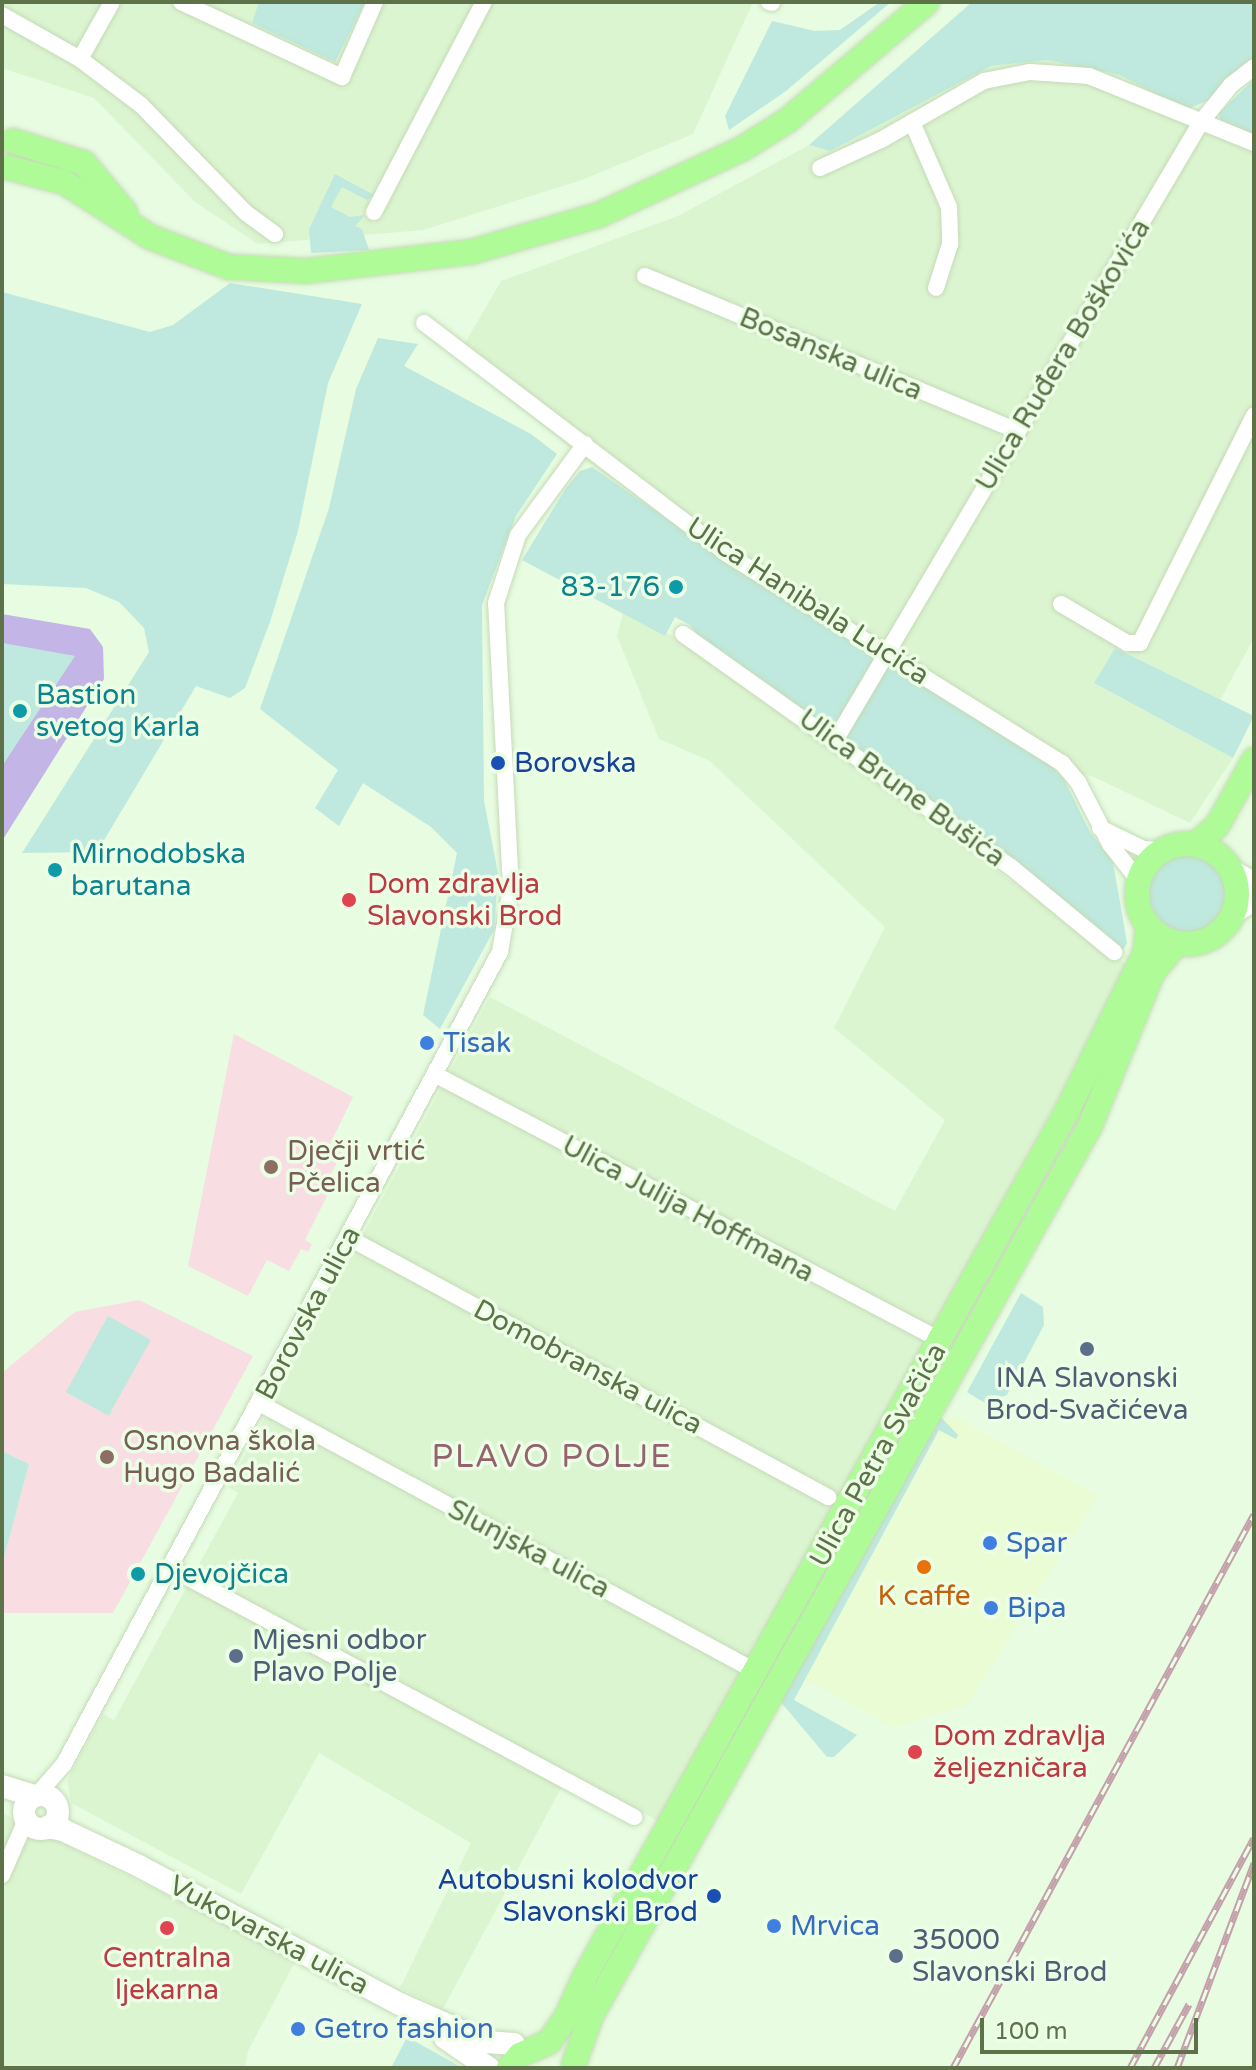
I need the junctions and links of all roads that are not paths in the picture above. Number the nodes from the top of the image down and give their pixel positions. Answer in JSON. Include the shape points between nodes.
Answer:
{"nodes":[{"id":1,"x":112,"y":2,"type":"edge"},
{"id":2,"x":181,"y":2,"type":"edge"},
{"id":3,"x":375,"y":2,"type":"edge"},
{"id":4,"x":484,"y":2,"type":"edge"},
{"id":5,"x":927,"y":2,"type":"edge"},
{"id":6,"x":2,"y":15,"type":"edge"},
{"id":7,"x":80,"y":59,"type":"junction"},
{"id":8,"x":1254,"y":67,"type":"edge"},
{"id":9,"x":912,"y":122,"type":"junction"},
{"id":10,"x":1201,"y":122,"type":"junction"},
{"id":11,"x":13,"y":141,"type":"dead end"},
{"id":12,"x":1254,"y":143,"type":"edge"},
{"id":13,"x":6,"y":167,"type":"dead end"},
{"id":14,"x":820,"y":168,"type":"dead end"},
{"id":15,"x":374,"y":212,"type":"dead end"},
{"id":16,"x":143,"y":232,"type":"junction"},
{"id":17,"x":275,"y":234,"type":"dead end"},
{"id":18,"x":645,"y":276,"type":"dead end"},
{"id":19,"x":936,"y":288,"type":"dead end"},
{"id":20,"x":424,"y":323,"type":"dead end"},
{"id":21,"x":1254,"y":415,"type":"edge"},
{"id":22,"x":1017,"y":431,"type":"junction"},
{"id":23,"x":585,"y":444,"type":"junction"},
{"id":24,"x":1061,"y":604,"type":"dead end"},
{"id":25,"x":683,"y":634,"type":"dead end"},
{"id":26,"x":886,"y":653,"type":"junction"},
{"id":27,"x":836,"y":739,"type":"junction"},
{"id":28,"x":1254,"y":760,"type":"edge"},
{"id":29,"x":1254,"y":789,"type":"edge"},
{"id":30,"x":1100,"y":828,"type":"junction"},
{"id":31,"x":1196,"y":844,"type":"junction"},
{"id":32,"x":1162,"y":850,"type":"junction"},
{"id":33,"x":1230,"y":868,"type":"junction"},
{"id":34,"x":1139,"y":881,"type":"junction"},
{"id":35,"x":1254,"y":883,"type":"edge"},
{"id":36,"x":1244,"y":907,"type":"edge"},
{"id":37,"x":1148,"y":925,"type":"junction"},
{"id":38,"x":1177,"y":943,"type":"junction"},
{"id":39,"x":1114,"y":952,"type":"dead end"},
{"id":40,"x":436,"y":1075,"type":"junction"},
{"id":41,"x":349,"y":1238,"type":"junction"},
{"id":42,"x":942,"y":1341,"type":"junction"},
{"id":43,"x":259,"y":1403,"type":"junction"},
{"id":44,"x":828,"y":1497,"type":"dead end"},
{"id":45,"x":170,"y":1568,"type":"junction"},
{"id":46,"x":757,"y":1672,"type":"junction"},
{"id":47,"x":2,"y":1786,"type":"edge"},
{"id":48,"x":2,"y":1793,"type":"edge"},
{"id":49,"x":40,"y":1811,"type":"junction"},
{"id":50,"x":634,"y":1817,"type":"dead end"},
{"id":51,"x":2,"y":1875,"type":"edge"},
{"id":52,"x":400,"y":2004,"type":"junction"},
{"id":53,"x":527,"y":2049,"type":"edge"},
{"id":54,"x":579,"y":2067,"type":"edge"},
{"id":55,"x":491,"y":2068,"type":"edge"}],
"edges":[{"from":1,"to":7,"type":"street"},
{"from":2,"to":3,"type":"street","via":[[342,77]]},
{"from":4,"to":15,"type":"street"},
{"from":5,"to":16,"type":"main road","via":[[788,120],[742,149],[651,195],[522,240],[409,262],[277,272],[212,263]]},
{"from":6,"to":7,"type":"street"},
{"from":7,"to":17,"type":"street","via":[[141,105],[246,213]]},
{"from":8,"to":10,"type":"street","name":"Ulica Ruđera Boškovića","via":[[1231,85]]},
{"from":9,"to":10,"type":"street","via":[[984,81],[1061,71],[1089,76]]},
{"from":9,"to":14,"type":"street"},
{"from":9,"to":19,"type":"street","via":[[949,207],[950,244]]},
{"from":10,"to":12,"type":"street"},
{"from":10,"to":22,"type":"street","name":"Ulica Ruđera Boškovića"},
{"from":11,"to":16,"type":"main road","via":[[84,163]]},
{"from":13,"to":16,"type":"main road","via":[[64,182]]},
{"from":18,"to":22,"type":"street","name":"Bosanska ulica"},
{"from":20,"to":23,"type":"street","name":"Ulica Hanibala Lucića"},
{"from":21,"to":24,"type":"street","via":[[1140,643],[1127,643]]},
{"from":22,"to":26,"type":"street","name":"Ulica Ruđera Boškovića"},
{"from":23,"to":26,"type":"street","name":"Ulica Hanibala Lucića","via":[[727,554]]},
{"from":23,"to":40,"type":"street","name":"Borovska ulica","via":[[518,535],[501,576],[494,632],[508,912],[500,952]]},
{"from":25,"to":27,"type":"street","name":"Ulica Brune Bušića"},
{"from":26,"to":27,"type":"street","name":"Ulica Ruđera Boškovića"},
{"from":26,"to":30,"type":"street","name":"Ulica Hanibala Lucića","via":[[1062,763],[1078,782]]},
{"from":27,"to":39,"type":"street","name":"Ulica Brune Bušića","via":[[1011,867]]},
{"from":28,"to":31,"type":"main road","via":[[1217,826]]},
{"from":29,"to":33,"type":"main road","via":[[1230,834]]},
{"from":30,"to":32,"type":"street","via":[[1143,849]]},
{"from":30,"to":34,"type":"street","name":"Ulica Hanibala Lucića"},
{"from":31,"to":32,"type":"main road"},
{"from":31,"to":33,"type":"main road"},
{"from":32,"to":34,"type":"main road"},
{"from":33,"to":35,"type":"main road"},
{"from":33,"to":36,"type":"main road"},
{"from":34,"to":37,"type":"main road","via":[[1137,897]]},
{"from":36,"to":38,"type":"main road","via":[[1210,939]]},
{"from":37,"to":38,"type":"main road"},
{"from":37,"to":42,"type":"main road","name":"Ulica Petra Svačića","via":[[1145,953],[1114,1018]]},
{"from":38,"to":54,"type":"main road","name":"Ulica Petra Svačića","via":[[1153,972],[1090,1126],[610,1989]]},
{"from":40,"to":41,"type":"street","name":"Borovska ulica"},
{"from":40,"to":42,"type":"street","name":"Ulica Julija Hoffmana"},
{"from":41,"to":43,"type":"street","name":"Borovska ulica"},
{"from":41,"to":44,"type":"street","name":"Domobranska ulica"},
{"from":42,"to":46,"type":"main road","name":"Ulica Petra Svačića"},
{"from":43,"to":45,"type":"street","name":"Borovska ulica"},
{"from":43,"to":46,"type":"street","name":"Slunjska ulica"},
{"from":45,"to":49,"type":"street","name":"Borovska ulica"},
{"from":45,"to":50,"type":"street"},
{"from":46,"to":53,"type":"main road","name":"Ulica Petra Svačića","via":[[585,1976]]},
{"from":47,"to":49,"type":"main road","name":"Vukovarska ulica"},
{"from":48,"to":49,"type":"main road","name":"Vukovarska ulica"},
{"from":49,"to":51,"type":"street"},
{"from":49,"to":52,"type":"main road","name":"Vukovarska ulica"},
{"from":52,"to":53,"type":"main road","name":"Vukovarska ulica","via":[[486,2042]]},
{"from":52,"to":55,"type":"main road","name":"Vukovarska ulica","via":[[414,2020]]},
{"from":53,"to":54,"type":"main road"},
{"from":53,"to":55,"type":"main road","name":"Ulica Petra Svačića"}]}
